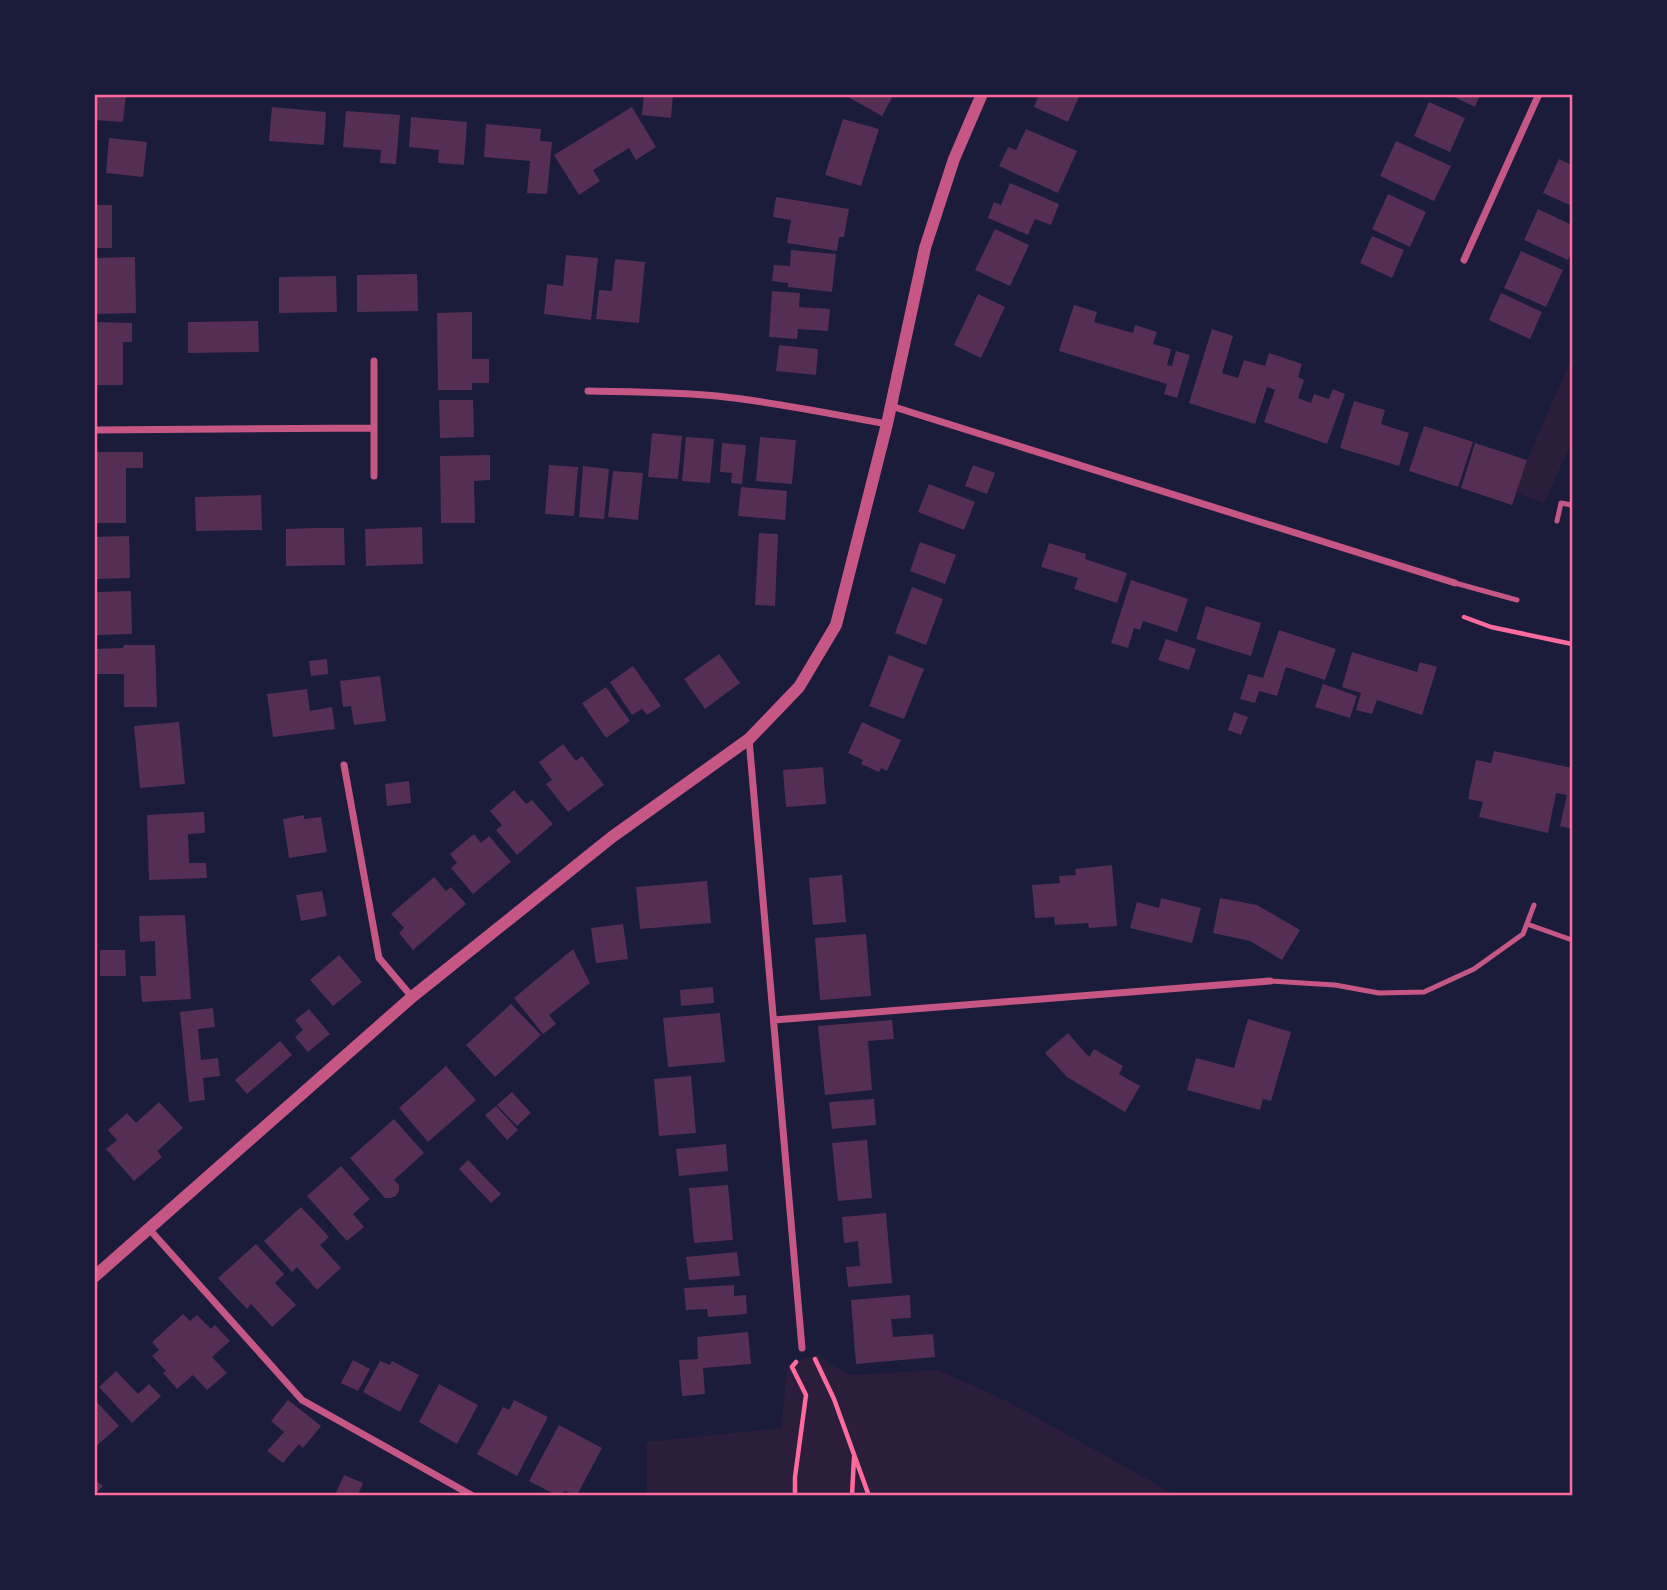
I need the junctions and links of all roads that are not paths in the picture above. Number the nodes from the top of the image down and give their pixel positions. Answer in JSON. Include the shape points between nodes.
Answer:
{"nodes":[{"id":1,"x":982,"y":94,"type":"edge"},
{"id":2,"x":1539,"y":94,"type":"edge"},
{"id":3,"x":1464,"y":260,"type":"dead end"},
{"id":4,"x":374,"y":361,"type":"dead end"},
{"id":5,"x":589,"y":391,"type":"dead end"},
{"id":6,"x":891,"y":405,"type":"junction"},
{"id":7,"x":887,"y":424,"type":"junction"},
{"id":8,"x":374,"y":428,"type":"junction"},
{"id":9,"x":94,"y":430,"type":"edge"},
{"id":10,"x":374,"y":476,"type":"dead end"},
{"id":11,"x":1573,"y":505,"type":"edge"},
{"id":12,"x":1557,"y":521,"type":"dead end"},
{"id":13,"x":1455,"y":583,"type":"joint"},
{"id":14,"x":1517,"y":600,"type":"dead end"},
{"id":15,"x":749,"y":739,"type":"junction"},
{"id":16,"x":344,"y":765,"type":"dead end"},
{"id":17,"x":1534,"y":905,"type":"dead end"},
{"id":18,"x":1527,"y":924,"type":"junction"},
{"id":19,"x":1573,"y":940,"type":"edge"},
{"id":20,"x":1270,"y":981,"type":"joint"},
{"id":21,"x":412,"y":997,"type":"junction"},
{"id":22,"x":774,"y":1020,"type":"junction"},
{"id":23,"x":150,"y":1230,"type":"junction"},
{"id":24,"x":95,"y":1278,"type":"edge"},
{"id":25,"x":802,"y":1348,"type":"dead end"},
{"id":26,"x":473,"y":1496,"type":"edge"}],
"edges":[{"from":1,"to":6,"type":"street","via":[[954,159],[925,248]]},
{"from":2,"to":3,"type":"street"},
{"from":4,"to":8,"type":"street"},
{"from":5,"to":7,"type":"street","via":[[717,396]]},
{"from":6,"to":7,"type":"street"},
{"from":6,"to":13,"type":"street"},
{"from":7,"to":15,"type":"street","via":[[836,625],[799,687]]},
{"from":8,"to":9,"type":"street"},
{"from":8,"to":10,"type":"street"},
{"from":11,"to":12,"type":"lane","via":[[1561,503]]},
{"from":13,"to":14,"type":"lane"},
{"from":15,"to":21,"type":"street","via":[[612,837]]},
{"from":15,"to":22,"type":"street"},
{"from":16,"to":21,"type":"street","via":[[379,958]]},
{"from":17,"to":18,"type":"lane"},
{"from":18,"to":19,"type":"lane"},
{"from":18,"to":20,"type":"lane","via":[[1522,934],[1474,969],[1424,992],[1380,993]]},
{"from":20,"to":22,"type":"street"},
{"from":21,"to":23,"type":"street"},
{"from":22,"to":25,"type":"street"},
{"from":23,"to":24,"type":"street"},
{"from":23,"to":26,"type":"street","via":[[302,1400]]}]}
